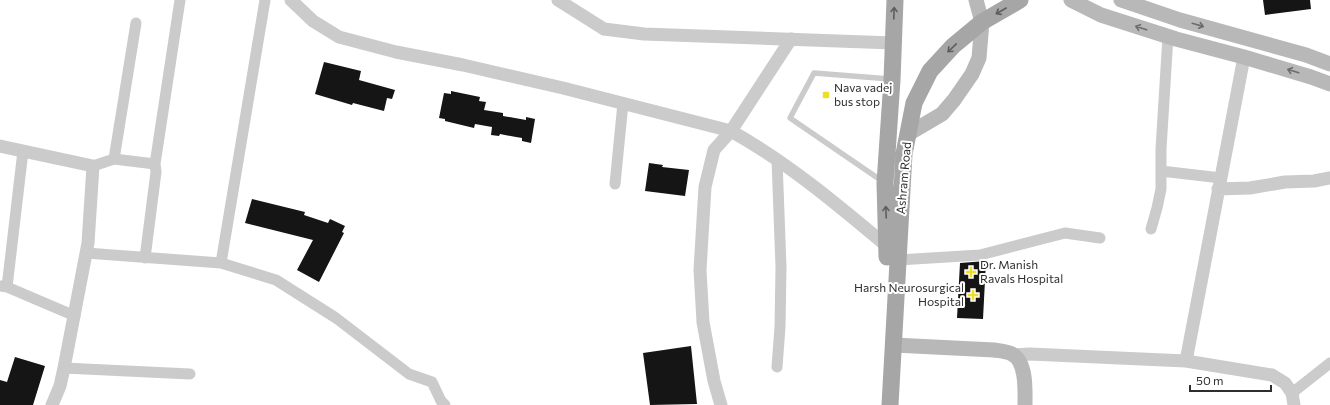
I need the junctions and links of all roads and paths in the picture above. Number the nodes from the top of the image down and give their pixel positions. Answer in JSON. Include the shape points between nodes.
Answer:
{"nodes":[{"id":1,"x":180,"y":0,"type":"edge"},
{"id":2,"x":265,"y":0,"type":"edge"},
{"id":3,"x":558,"y":0,"type":"edge"},
{"id":4,"x":895,"y":0,"type":"edge"},
{"id":5,"x":976,"y":0,"type":"edge"},
{"id":6,"x":1020,"y":0,"type":"edge"},
{"id":7,"x":1071,"y":0,"type":"edge"},
{"id":8,"x":1121,"y":0,"type":"edge"},
{"id":9,"x":296,"y":2,"type":"edge"},
{"id":10,"x":982,"y":22,"type":"junction"},
{"id":11,"x":136,"y":23,"type":"dead end"},
{"id":12,"x":1168,"y":36,"type":"junction"},
{"id":13,"x":791,"y":39,"type":"junction"},
{"id":14,"x":893,"y":43,"type":"junction"},
{"id":15,"x":1244,"y":56,"type":"junction"},
{"id":16,"x":1330,"y":64,"type":"edge"},
{"id":17,"x":892,"y":80,"type":"junction"},
{"id":18,"x":1330,"y":84,"type":"edge"},
{"id":19,"x":623,"y":103,"type":"junction"},
{"id":20,"x":731,"y":131,"type":"junction"},
{"id":21,"x":908,"y":134,"type":"junction"},
{"id":22,"x":0,"y":146,"type":"edge"},
{"id":23,"x":22,"y":151,"type":"junction"},
{"id":24,"x":114,"y":160,"type":"junction"},
{"id":25,"x":777,"y":160,"type":"junction"},
{"id":26,"x":155,"y":164,"type":"junction"},
{"id":27,"x":93,"y":166,"type":"junction"},
{"id":28,"x":1161,"y":171,"type":"junction"},
{"id":29,"x":1330,"y":178,"type":"edge"},
{"id":30,"x":885,"y":183,"type":"junction"},
{"id":31,"x":615,"y":184,"type":"dead end"},
{"id":32,"x":1219,"y":184,"type":"junction"},
{"id":33,"x":1151,"y":229,"type":"dead end"},
{"id":34,"x":1100,"y":238,"type":"dead end"},
{"id":35,"x":86,"y":253,"type":"junction"},
{"id":36,"x":893,"y":253,"type":"junction"},
{"id":37,"x":145,"y":258,"type":"junction"},
{"id":38,"x":221,"y":263,"type":"junction"},
{"id":39,"x":4,"y":287,"type":"edge"},
{"id":40,"x":75,"y":316,"type":"junction"},
{"id":41,"x":894,"y":345,"type":"junction"},
{"id":42,"x":1014,"y":355,"type":"junction"},
{"id":43,"x":1186,"y":361,"type":"junction"},
{"id":44,"x":1330,"y":363,"type":"edge"},
{"id":45,"x":777,"y":367,"type":"dead end"},
{"id":46,"x":64,"y":368,"type":"junction"},
{"id":47,"x":190,"y":374,"type":"dead end"},
{"id":48,"x":1293,"y":399,"type":"edge"},
{"id":49,"x":52,"y":405,"type":"edge"},
{"id":50,"x":445,"y":405,"type":"edge"},
{"id":51,"x":721,"y":405,"type":"edge"},
{"id":52,"x":879,"y":405,"type":"edge"},
{"id":53,"x":890,"y":405,"type":"edge"},
{"id":54,"x":1026,"y":405,"type":"edge"}],
"edges":[{"from":1,"to":26,"type":"street"},
{"from":2,"to":38,"type":"street"},
{"from":3,"to":13,"type":"street","via":[[604,29],[644,34]]},
{"from":14,"to":4,"type":"main road","name":"Ashram Road","one_way":true},
{"from":5,"to":10,"type":"main road"},
{"from":6,"to":10,"type":"main road","name":"Ashram Road","one_way":true},
{"from":12,"to":7,"type":"main road","one_way":true,"via":[[1101,14]]},
{"from":8,"to":16,"type":"main road","one_way":true},
{"from":9,"to":19,"type":"street","via":[[313,21],[339,37]]},
{"from":10,"to":21,"type":"main road","name":"Ashram Road","one_way":true,"via":[[954,46],[930,72],[914,103]]},
{"from":10,"to":21,"type":"main road","via":[[979,58],[972,74],[942,114]]},
{"from":11,"to":24,"type":"street"},
{"from":12,"to":15,"type":"main road"},
{"from":12,"to":28,"type":"street"},
{"from":13,"to":14,"type":"street"},
{"from":13,"to":20,"type":"street"},
{"from":14,"to":17,"type":"main road","name":"Ashram Road"},
{"from":18,"to":15,"type":"main road","one_way":true},
{"from":15,"to":32,"type":"street"},
{"from":17,"to":30,"type":"main road","name":"Ashram Road"},
{"from":17,"to":30,"type":"lane","via":[[814,74],[790,118]]},
{"from":19,"to":20,"type":"street"},
{"from":19,"to":31,"type":"street"},
{"from":20,"to":25,"type":"street"},
{"from":20,"to":51,"type":"street","via":[[714,150],[705,187],[700,270],[703,322]]},
{"from":21,"to":36,"type":"main road","name":"Ashram Road"},
{"from":22,"to":23,"type":"street"},
{"from":23,"to":27,"type":"street"},
{"from":23,"to":39,"type":"street"},
{"from":24,"to":26,"type":"street"},
{"from":24,"to":27,"type":"street"},
{"from":25,"to":36,"type":"street","via":[[836,202]]},
{"from":25,"to":45,"type":"street","via":[[781,267]]},
{"from":26,"to":37,"type":"street"},
{"from":27,"to":35,"type":"street"},
{"from":28,"to":32,"type":"street"},
{"from":28,"to":33,"type":"street","via":[[1158,208]]},
{"from":29,"to":32,"type":"street","via":[[1250,188]]},
{"from":36,"to":30,"type":"main road","name":"Ashram Road","one_way":true},
{"from":32,"to":43,"type":"street"},
{"from":34,"to":36,"type":"street","via":[[1065,233],[980,255]]},
{"from":35,"to":37,"type":"street"},
{"from":35,"to":40,"type":"street"},
{"from":36,"to":41,"type":"main road","name":"Ashram Road"},
{"from":36,"to":52,"type":"main road","name":"Ashram Road"},
{"from":37,"to":38,"type":"street"},
{"from":38,"to":50,"type":"street","via":[[276,280],[329,314],[409,374],[432,382],[440,401]]},
{"from":39,"to":40,"type":"street"},
{"from":40,"to":46,"type":"street"},
{"from":41,"to":42,"type":"main road","via":[[994,350]]},
{"from":41,"to":53,"type":"main road","name":"Ashram Road"},
{"from":42,"to":43,"type":"street"},
{"from":42,"to":54,"type":"main road","via":[[1023,371]]},
{"from":43,"to":48,"type":"street","via":[[1272,375],[1285,383]]},
{"from":44,"to":48,"type":"street"},
{"from":46,"to":47,"type":"street"},
{"from":46,"to":49,"type":"street"}]}
